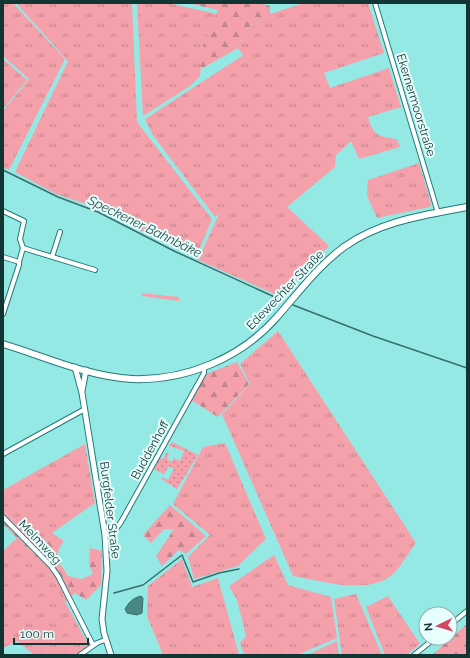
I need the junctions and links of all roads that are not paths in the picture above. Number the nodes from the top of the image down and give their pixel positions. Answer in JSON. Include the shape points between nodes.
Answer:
{"nodes":[{"id":1,"x":375,"y":3,"type":"edge"},
{"id":2,"x":467,"y":207,"type":"edge"},
{"id":3,"x":3,"y":210,"type":"edge"},
{"id":4,"x":438,"y":212,"type":"junction"},
{"id":5,"x":60,"y":232,"type":"dead end"},
{"id":6,"x":22,"y":248,"type":"junction"},
{"id":7,"x":3,"y":257,"type":"edge"},
{"id":8,"x":52,"y":257,"type":"junction"},
{"id":9,"x":19,"y":262,"type":"junction"},
{"id":10,"x":95,"y":270,"type":"dead end"},
{"id":11,"x":3,"y":314,"type":"edge"},
{"id":12,"x":3,"y":344,"type":"edge"},
{"id":13,"x":75,"y":366,"type":"junction"},
{"id":14,"x":204,"y":368,"type":"junction"},
{"id":15,"x":86,"y":370,"type":"junction"},
{"id":16,"x":82,"y":392,"type":"junction"},
{"id":17,"x":85,"y":409,"type":"junction"},
{"id":18,"x":3,"y":454,"type":"edge"},
{"id":19,"x":3,"y":517,"type":"edge"},
{"id":20,"x":106,"y":535,"type":"junction"},
{"id":21,"x":467,"y":611,"type":"edge"},
{"id":22,"x":458,"y":618,"type":"edge"},
{"id":23,"x":106,"y":640,"type":"junction"},
{"id":24,"x":93,"y":645,"type":"junction"},
{"id":25,"x":425,"y":646,"type":"edge"},
{"id":26,"x":80,"y":655,"type":"edge"},
{"id":27,"x":111,"y":655,"type":"edge"},
{"id":28,"x":414,"y":655,"type":"edge"}],
"edges":[{"from":1,"to":4,"type":"street","name":"Ekernermoorstraße"},
{"from":2,"to":4,"type":"main road","name":"Edewechter Straße"},
{"from":3,"to":6,"type":"street","via":[[24,221],[20,239]]},
{"from":4,"to":14,"type":"main road","name":"Edewechter Straße","via":[[394,223],[346,246],[319,268],[257,337],[236,352]]},
{"from":5,"to":8,"type":"street"},
{"from":6,"to":8,"type":"street"},
{"from":6,"to":9,"type":"street"},
{"from":7,"to":9,"type":"street"},
{"from":8,"to":10,"type":"street"},
{"from":9,"to":11,"type":"street"},
{"from":12,"to":13,"type":"main road","name":"Edewechter Straße"},
{"from":13,"to":15,"type":"main road","name":"Edewechter Straße"},
{"from":13,"to":16,"type":"street","name":"Burgfelder Straße"},
{"from":14,"to":15,"type":"main road","name":"Edewechter Straße","via":[[179,375],[147,379],[118,377]]},
{"from":14,"to":20,"type":"street","name":"Buddenhoff","via":[[204,373],[121,522],[113,533]]},
{"from":15,"to":16,"type":"street","name":"Burgfelder Straße"},
{"from":16,"to":17,"type":"street","name":"Burgfelder Straße"},
{"from":17,"to":18,"type":"street"},
{"from":17,"to":20,"type":"street","name":"Burgfelder Straße"},
{"from":19,"to":24,"type":"street","name":"Melmweg","via":[[58,576]]},
{"from":20,"to":23,"type":"street","name":"Burgfelder Straße","via":[[107,570],[102,619]]},
{"from":21,"to":22,"type":"street"},
{"from":23,"to":24,"type":"street"},
{"from":23,"to":27,"type":"street","name":"Burgfelder Straße"},
{"from":24,"to":26,"type":"street"},
{"from":25,"to":28,"type":"street"}]}
